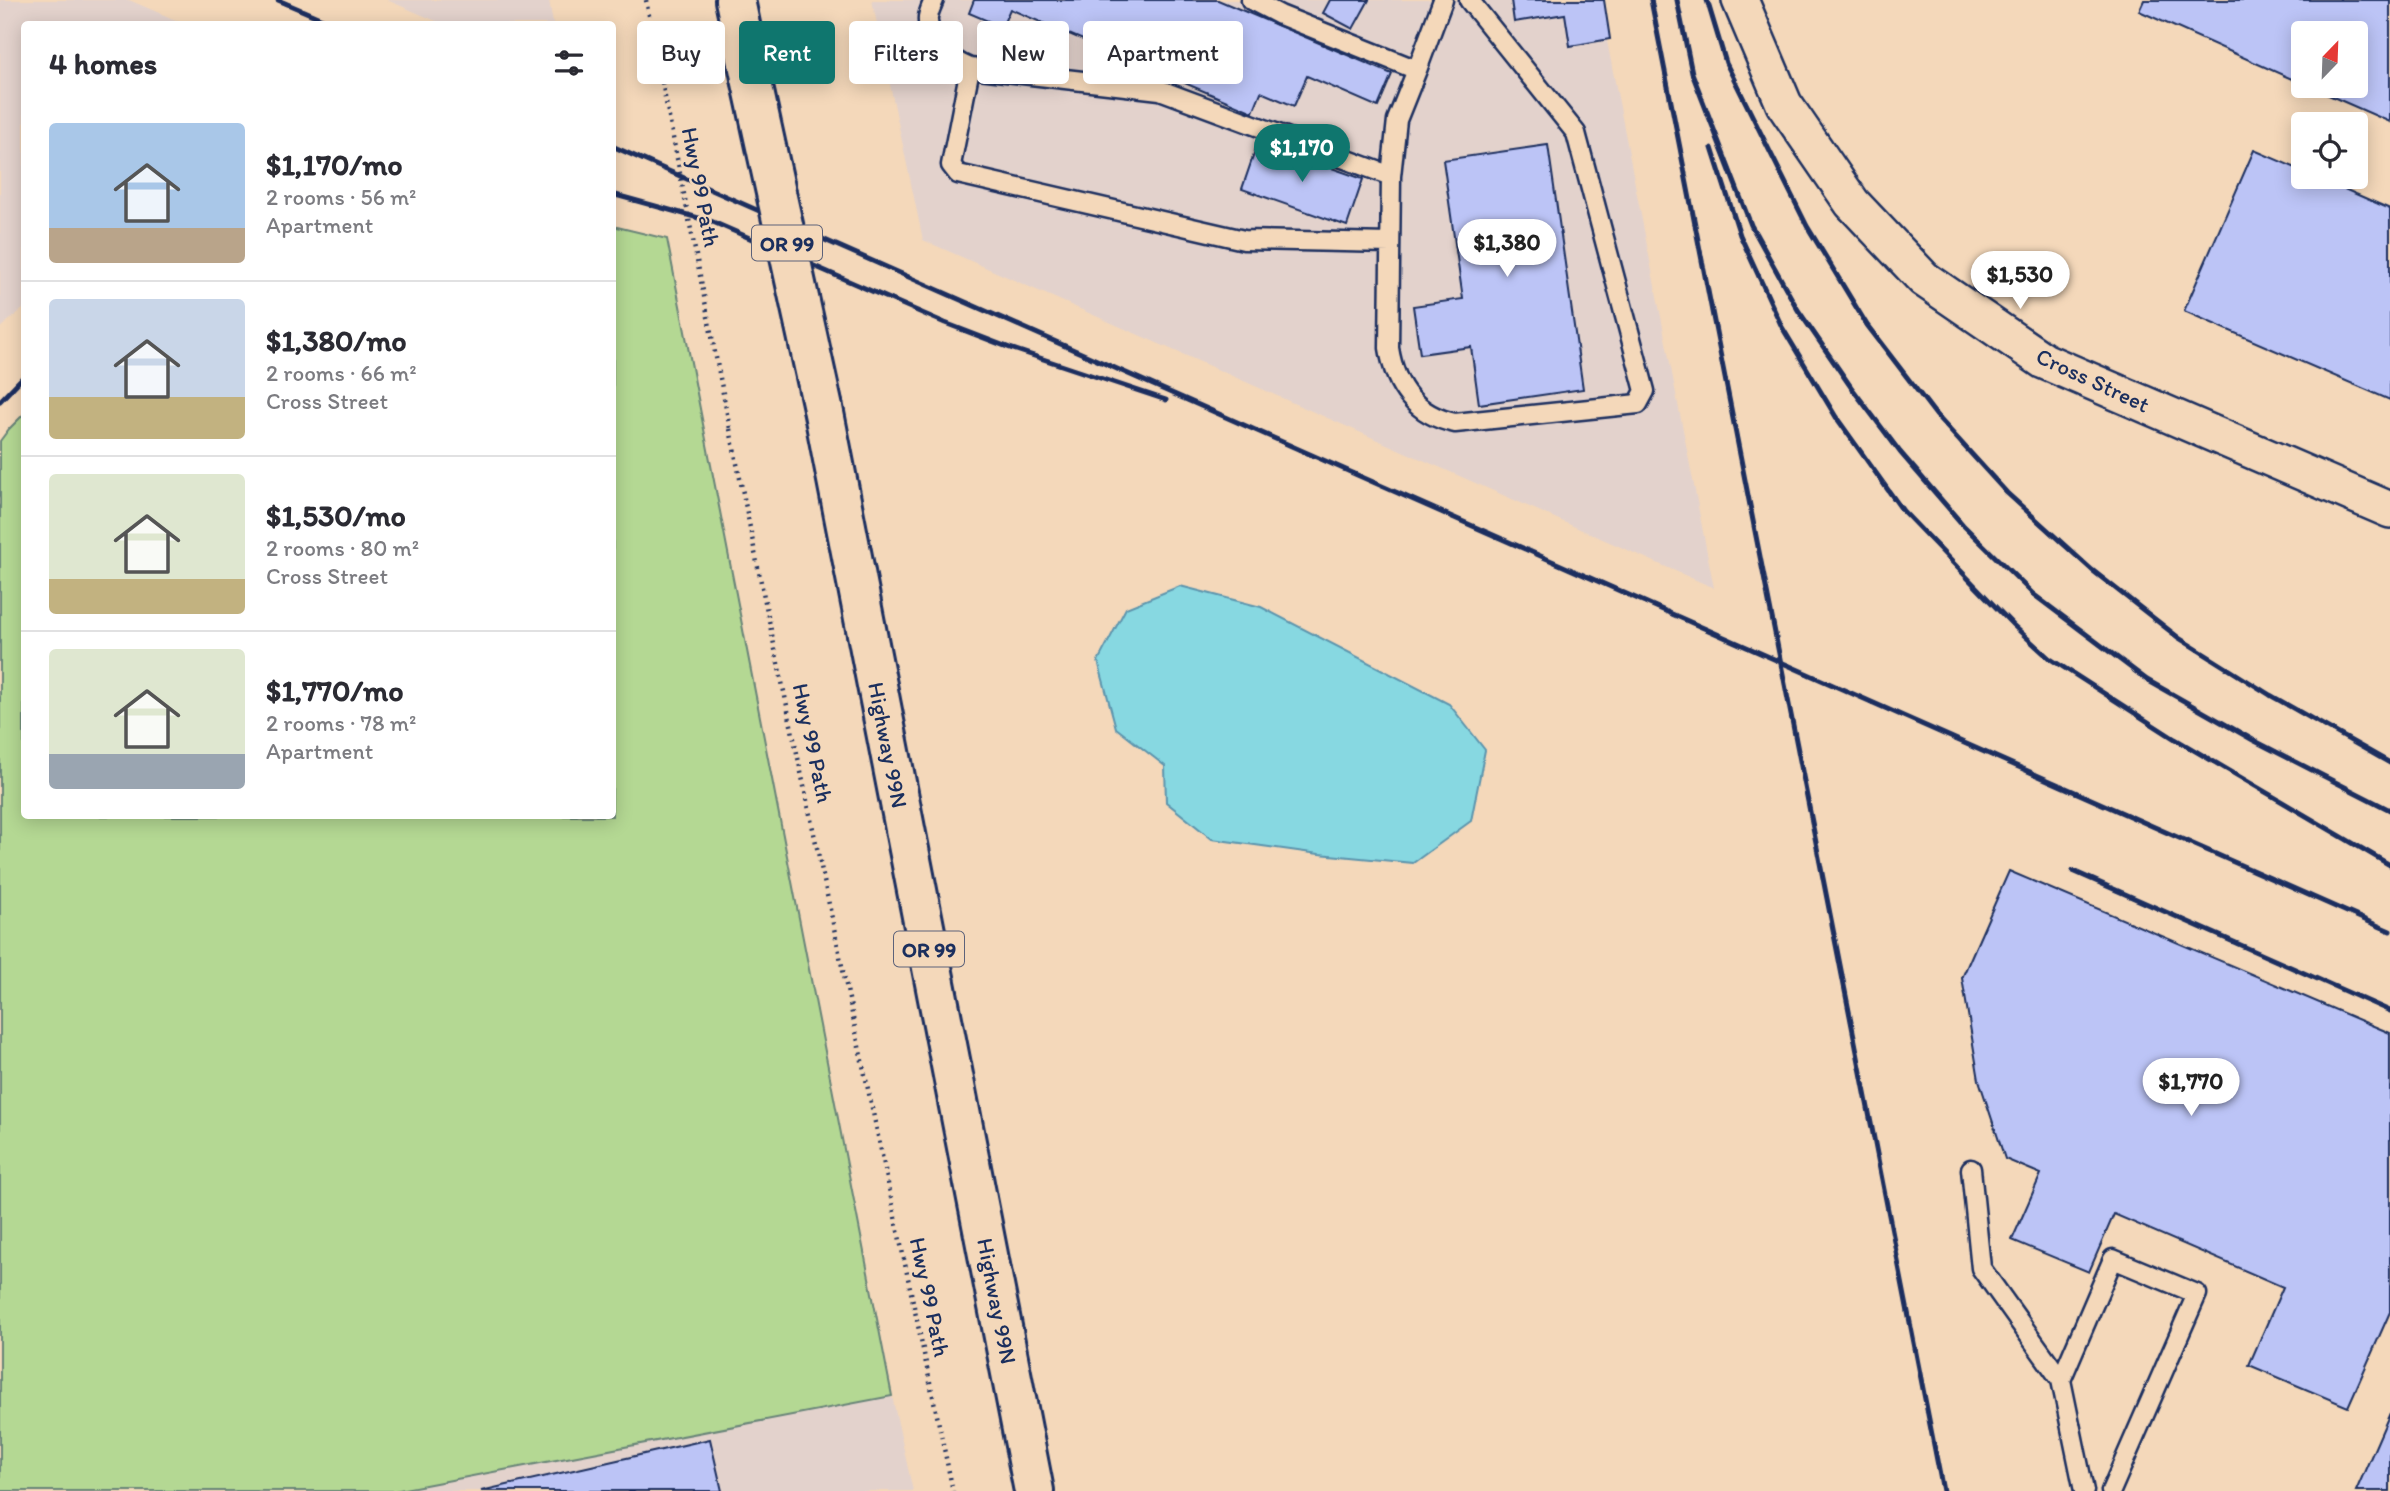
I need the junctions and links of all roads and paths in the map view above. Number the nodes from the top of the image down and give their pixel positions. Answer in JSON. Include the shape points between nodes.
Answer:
{"nodes":[{"id":1,"x":646,"y":0,"type":"edge"},
{"id":2,"x":735,"y":0,"type":"edge"},
{"id":3,"x":934,"y":0,"type":"edge"},
{"id":4,"x":1251,"y":0,"type":"edge"},
{"id":5,"x":1443,"y":0,"type":"edge"},
{"id":6,"x":1469,"y":0,"type":"edge"},
{"id":7,"x":1740,"y":0,"type":"edge"},
{"id":8,"x":970,"y":68,"type":"junction"},
{"id":9,"x":1417,"y":70,"type":"junction"},
{"id":10,"x":1391,"y":176,"type":"junction"},
{"id":11,"x":1390,"y":243,"type":"junction"},
{"id":12,"x":2390,"y":510,"type":"edge"},
{"id":13,"x":1971,"y":1169,"type":"dead end"},
{"id":14,"x":2061,"y":1380,"type":"junction"},
{"id":15,"x":953,"y":1491,"type":"edge"},
{"id":16,"x":1034,"y":1491,"type":"edge"},
{"id":17,"x":2084,"y":1491,"type":"edge"},
{"id":18,"x":2111,"y":1491,"type":"edge"}],
"edges":[{"from":1,"to":15,"type":"path","name":"Hwy 99 Path","bridge":true,"via":[[764,597]]},
{"from":2,"to":16,"type":"main road","name":"Highway 99N","number":"OR 99","bridge":true,"via":[[822,408]]},
{"from":3,"to":8,"type":"lane","via":[[928,18],[930,30],[942,49]]},
{"from":4,"to":9,"type":"lane"},
{"from":5,"to":9,"type":"lane"},
{"from":6,"to":11,"type":"lane","via":[[1576,133],[1643,397],[1638,404],[1455,423],[1420,410],[1391,366]]},
{"from":7,"to":12,"type":"street","name":"Cross Street","via":[[1784,104],[1852,203],[1924,279],[2044,361]]},
{"from":8,"to":10,"type":"lane","via":[[1160,90]]},
{"from":8,"to":11,"type":"lane","via":[[951,165],[958,174],[1244,240]]},
{"from":9,"to":10,"type":"lane","via":[[1398,120]]},
{"from":10,"to":11,"type":"lane"},
{"from":13,"to":14,"type":"lane","via":[[1981,1268]]},
{"from":14,"to":17,"type":"lane"},
{"from":14,"to":18,"type":"lane","via":[[2113,1259],[2197,1294]]}]}
